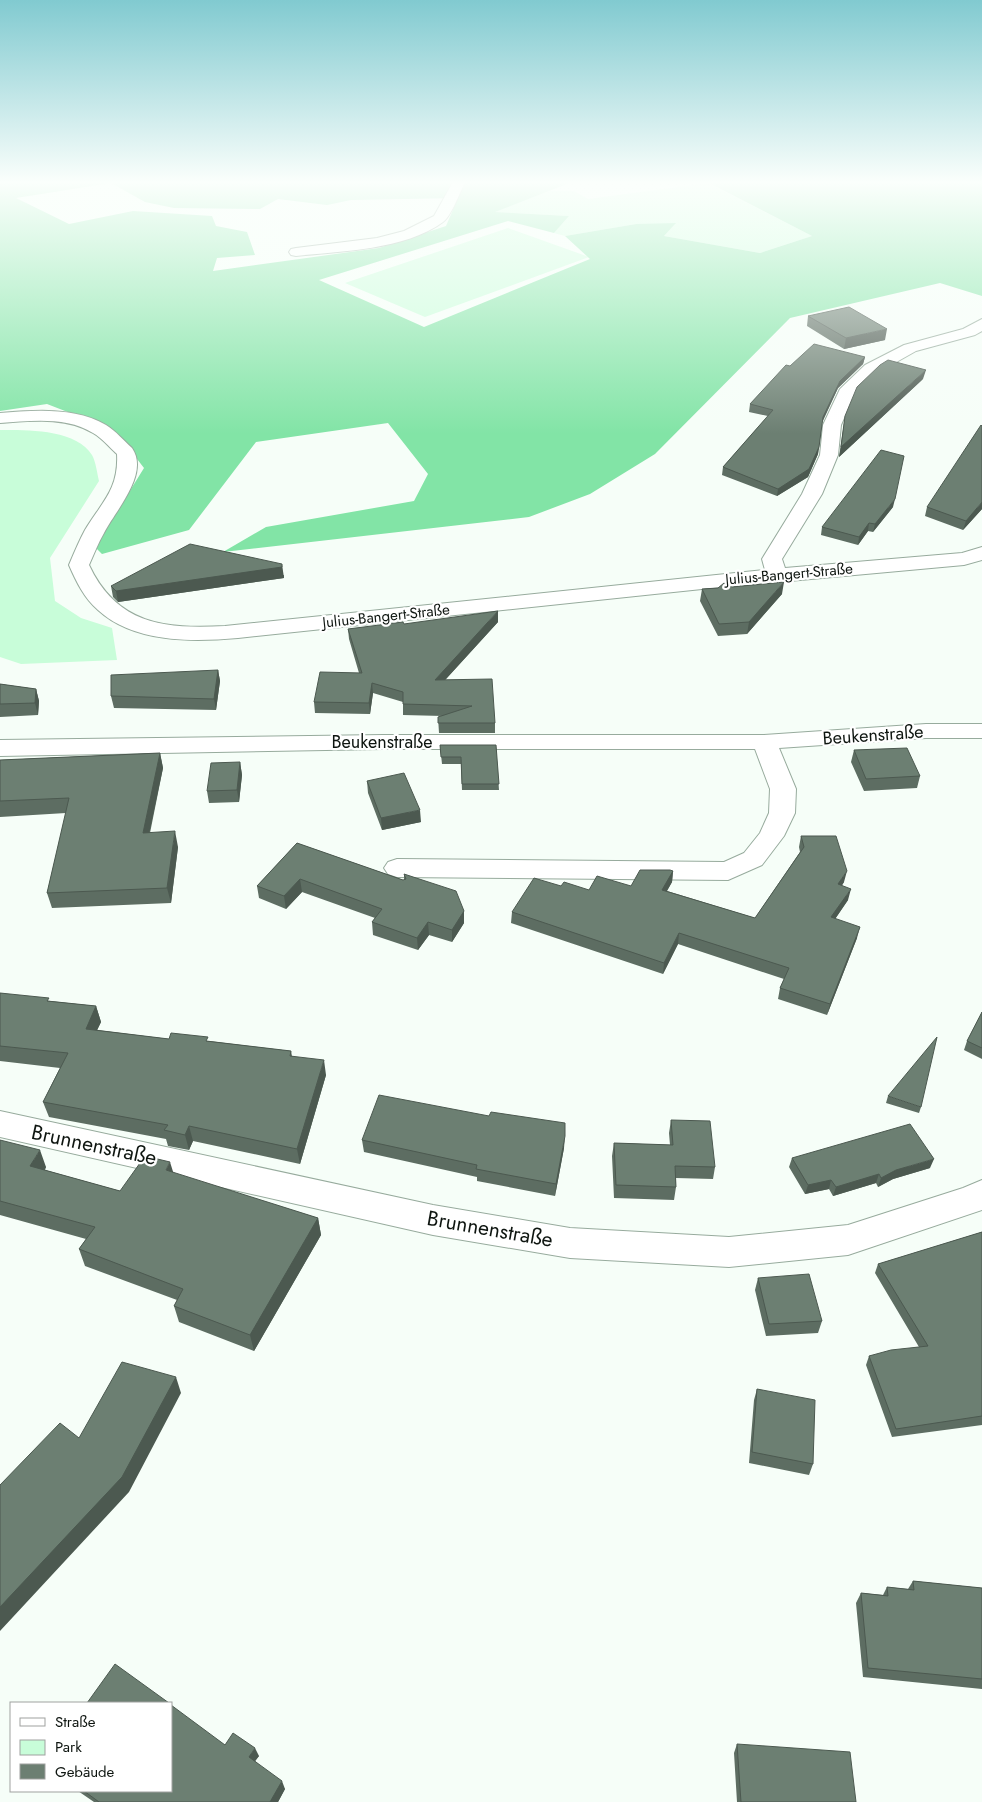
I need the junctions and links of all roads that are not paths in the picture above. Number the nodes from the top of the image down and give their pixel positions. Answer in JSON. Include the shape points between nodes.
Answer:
{"nodes":[{"id":1,"x":982,"y":324,"type":"edge"},
{"id":2,"x":0,"y":418,"type":"edge"},
{"id":3,"x":982,"y":553,"type":"edge"},
{"id":4,"x":777,"y":574,"type":"junction"},
{"id":5,"x":982,"y":731,"type":"edge"},
{"id":6,"x":764,"y":742,"type":"junction"},
{"id":7,"x":0,"y":748,"type":"edge"},
{"id":8,"x":397,"y":868,"type":"dead end"},
{"id":9,"x":0,"y":1124,"type":"edge"},
{"id":10,"x":982,"y":1194,"type":"edge"}],
"edges":[{"from":1,"to":4,"type":"street","via":[[968,332],[910,348],[871,369],[846,393],[832,425],[829,455],[803,509],[772,559]]},
{"from":2,"to":4,"type":"street","name":"Julius-Bangert-Straße","via":[[38,416],[76,420],[97,427],[126,452],[123,487],[94,532],[79,565],[86,584],[101,603],[114,614],[148,627],[205,634]]},
{"from":3,"to":4,"type":"street","name":"Julius-Bangert-Straße","via":[[964,559]]},
{"from":5,"to":6,"type":"street","name":"Beukenstraße","via":[[926,731]]},
{"from":6,"to":7,"type":"street","name":"Beukenstraße","via":[[383,742]]},
{"from":6,"to":8,"type":"street","via":[[783,789],[782,813],[771,836],[752,859],[728,871]]},
{"from":9,"to":10,"type":"street","name":"Brunnenstraße","via":[[433,1220],[570,1243],[729,1252],[848,1240]]}]}
